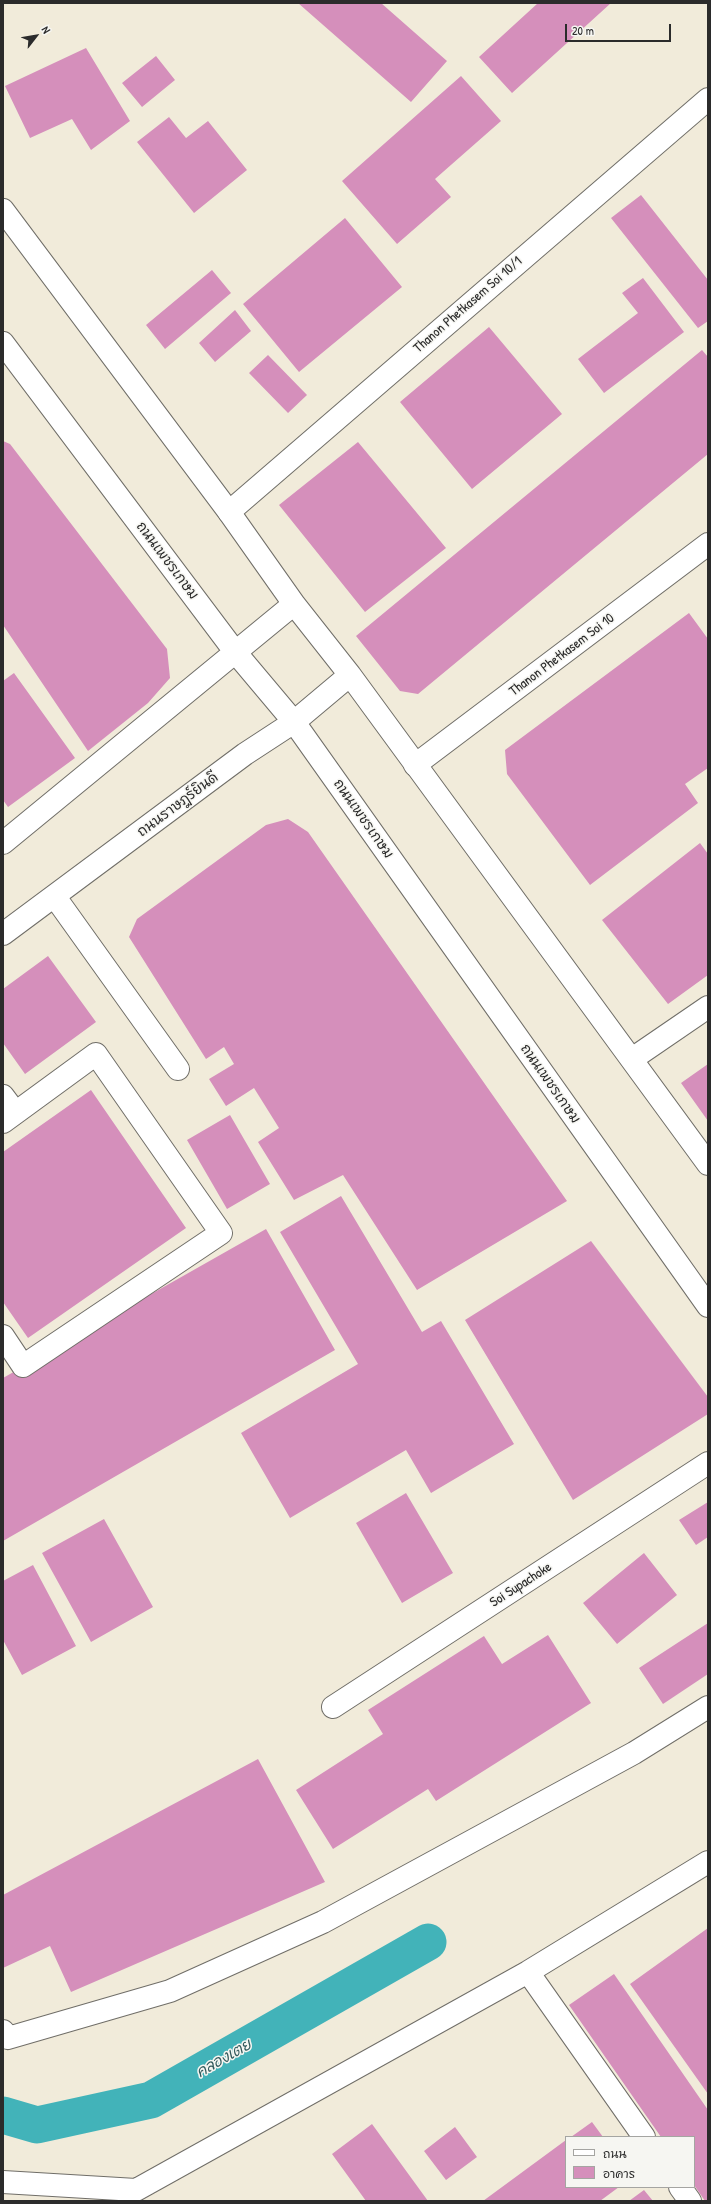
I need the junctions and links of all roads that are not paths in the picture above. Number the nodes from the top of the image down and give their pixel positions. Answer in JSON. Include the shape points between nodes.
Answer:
{"nodes":[{"id":1,"x":708,"y":99,"type":"edge"},
{"id":2,"x":3,"y":210,"type":"edge"},
{"id":3,"x":3,"y":343,"type":"edge"},
{"id":4,"x":229,"y":512,"type":"junction"},
{"id":5,"x":708,"y":544,"type":"edge"},
{"id":6,"x":294,"y":604,"type":"junction"},
{"id":7,"x":236,"y":653,"type":"junction"},
{"id":8,"x":350,"y":675,"type":"junction"},
{"id":9,"x":294,"y":722,"type":"junction"},
{"id":10,"x":415,"y":765,"type":"junction"},
{"id":11,"x":4,"y":839,"type":"edge"},
{"id":12,"x":55,"y":897,"type":"junction"},
{"id":13,"x":3,"y":934,"type":"edge"},
{"id":14,"x":708,"y":1007,"type":"edge"},
{"id":15,"x":632,"y":1059,"type":"junction"},
{"id":16,"x":178,"y":1069,"type":"dead end"},
{"id":17,"x":7,"y":1110,"type":"edge"},
{"id":18,"x":708,"y":1164,"type":"edge"},
{"id":19,"x":708,"y":1306,"type":"edge"},
{"id":20,"x":3,"y":1336,"type":"edge"},
{"id":21,"x":708,"y":1463,"type":"edge"},
{"id":22,"x":333,"y":1707,"type":"dead end"},
{"id":23,"x":708,"y":1707,"type":"edge"},
{"id":24,"x":708,"y":1862,"type":"edge"},
{"id":25,"x":528,"y":1972,"type":"junction"},
{"id":26,"x":3,"y":2030,"type":"edge"},
{"id":27,"x":643,"y":2136,"type":"edge"},
{"id":28,"x":3,"y":2182,"type":"edge"},
{"id":29,"x":681,"y":2188,"type":"edge"},
{"id":30,"x":690,"y":2201,"type":"edge"}],
"edges":[{"from":1,"to":4,"type":"street","name":"Thanon Phetkasem Soi 10/1"},
{"from":2,"to":4,"type":"street"},
{"from":3,"to":7,"type":"street","name":"ถนนเพชรเกษม"},
{"from":4,"to":6,"type":"street"},
{"from":5,"to":10,"type":"street","name":"Thanon Phetkasem Soi 10"},
{"from":6,"to":7,"type":"street"},
{"from":6,"to":8,"type":"street"},
{"from":7,"to":9,"type":"street","name":"ถนนเพชรเกษม"},
{"from":7,"to":11,"type":"street"},
{"from":8,"to":9,"type":"street","name":"ถนนราษฎร์ยินดี"},
{"from":8,"to":10,"type":"street"},
{"from":9,"to":12,"type":"street","name":"ถนนราษฎร์ยินดี","via":[[245,754]]},
{"from":9,"to":19,"type":"street","name":"ถนนเพชรเกษม"},
{"from":10,"to":15,"type":"street"},
{"from":12,"to":13,"type":"street","name":"ถนนราษฎร์ยินดี"},
{"from":12,"to":16,"type":"street"},
{"from":14,"to":15,"type":"street"},
{"from":15,"to":18,"type":"street"},
{"from":17,"to":20,"type":"street","via":[[96,1054],[221,1233],[23,1366]]},
{"from":21,"to":22,"type":"street","name":"Soi Supachoke"},
{"from":23,"to":26,"type":"street","via":[[634,1753],[323,1922],[170,1991],[8,2038]]},
{"from":24,"to":25,"type":"street"},
{"from":25,"to":27,"type":"street"},
{"from":25,"to":28,"type":"street","via":[[136,2190]]},
{"from":29,"to":30,"type":"street"}]}
